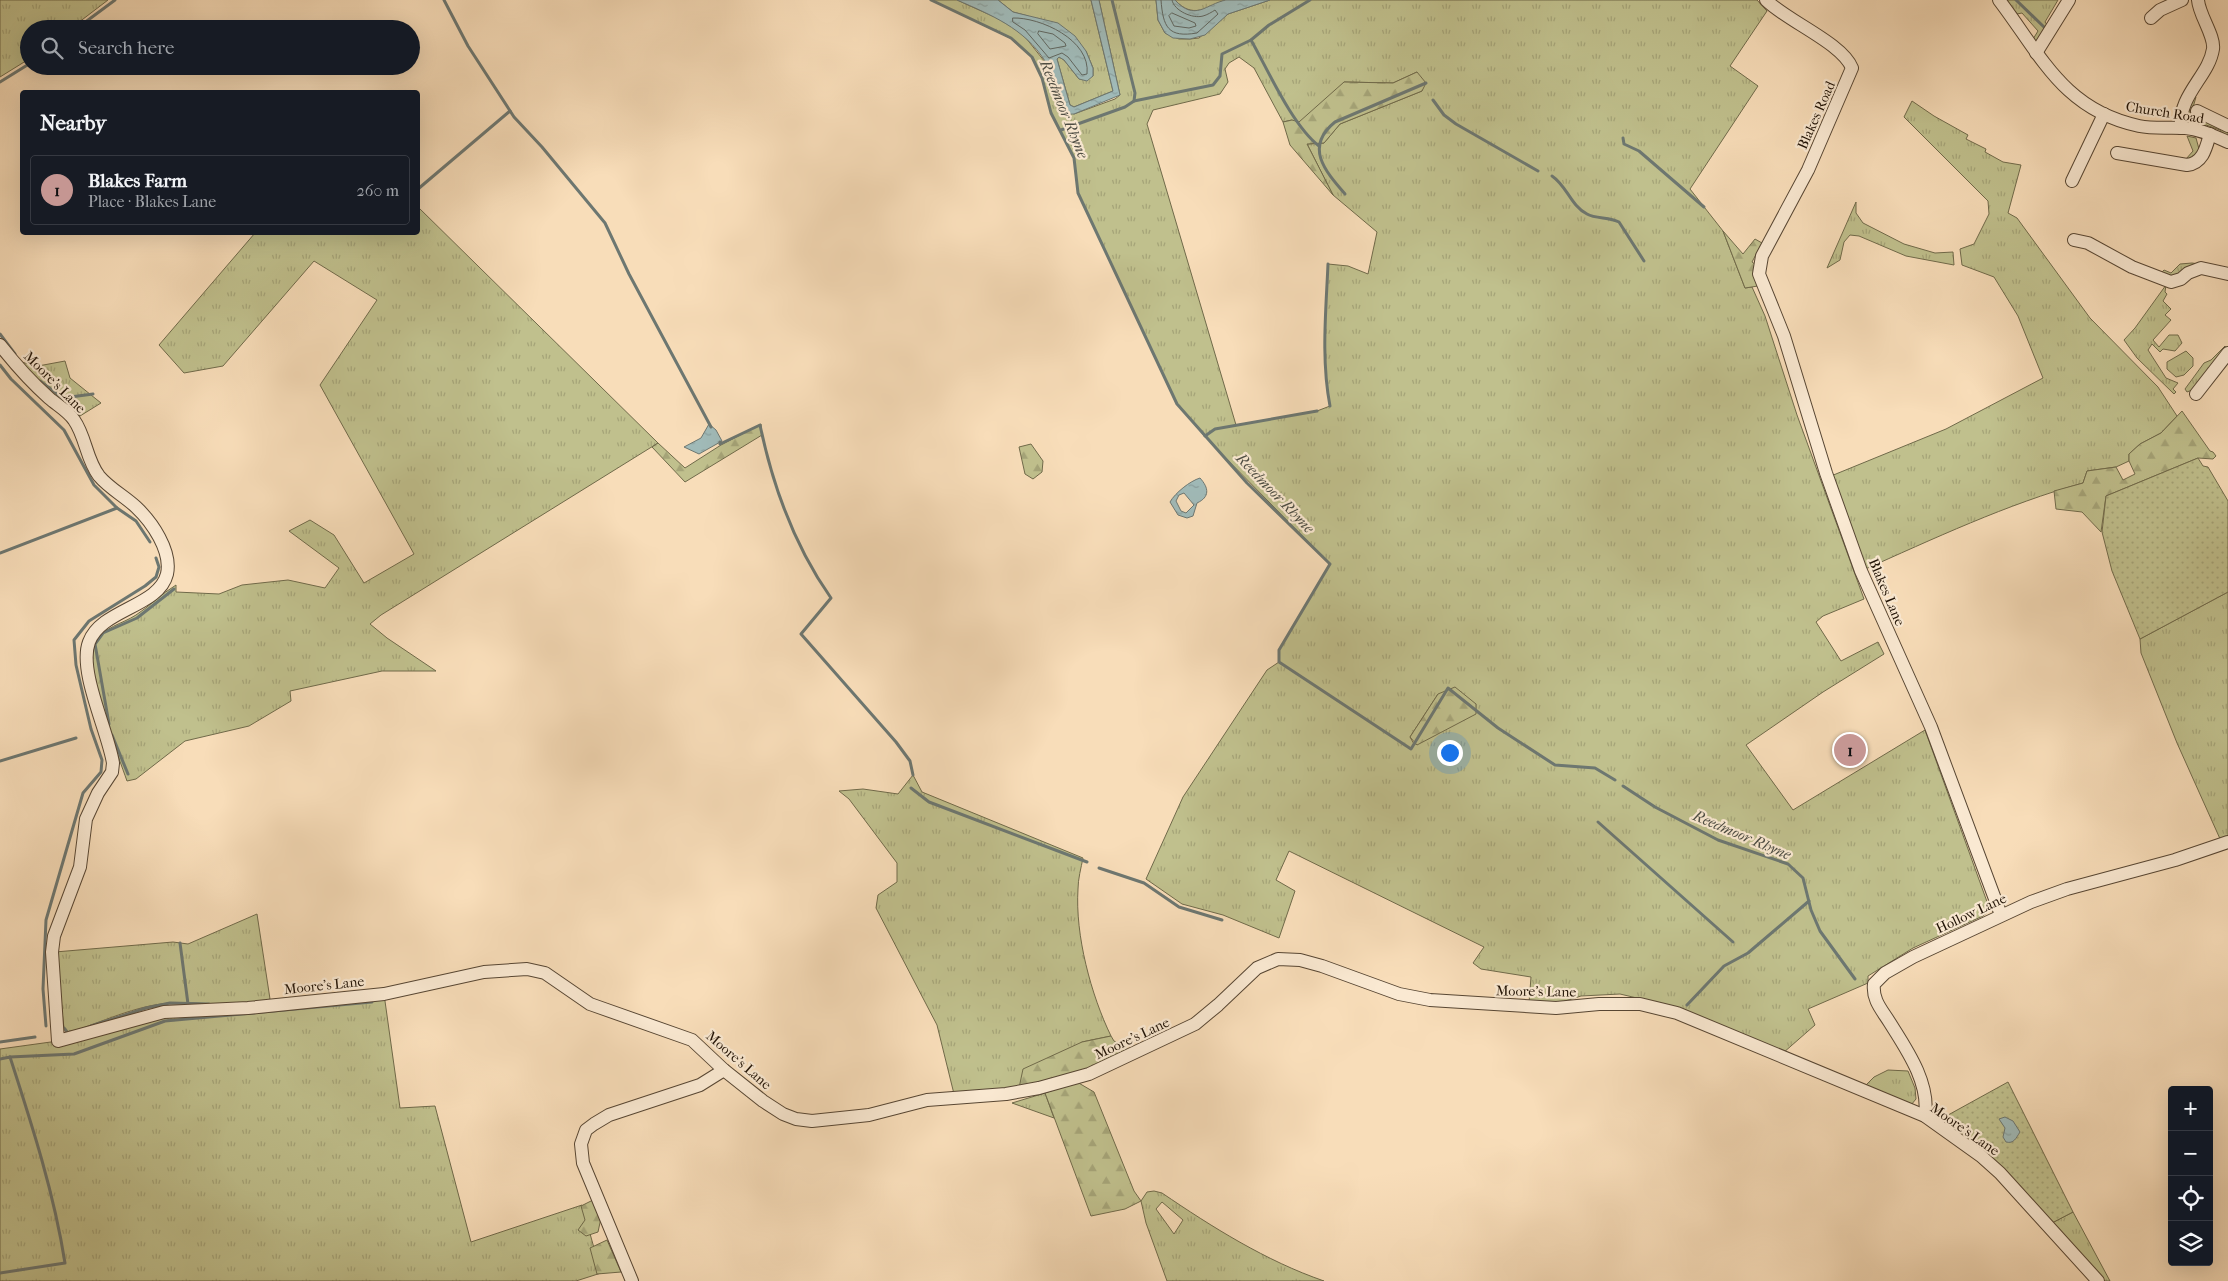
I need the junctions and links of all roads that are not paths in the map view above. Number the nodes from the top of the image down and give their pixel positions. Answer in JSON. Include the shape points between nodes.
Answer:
{"nodes":[{"id":1,"x":1766,"y":0,"type":"edge"},
{"id":2,"x":2000,"y":0,"type":"edge"},
{"id":3,"x":2068,"y":0,"type":"edge"},
{"id":4,"x":2182,"y":0,"type":"edge"},
{"id":5,"x":2198,"y":0,"type":"edge"},
{"id":6,"x":2155,"y":9,"type":"edge"},
{"id":7,"x":2036,"y":53,"type":"junction"},
{"id":8,"x":2197,"y":111,"type":"dead end"},
{"id":9,"x":2104,"y":114,"type":"junction"},
{"id":10,"x":2228,"y":126,"type":"edge"},
{"id":11,"x":2181,"y":128,"type":"junction"},
{"id":12,"x":2210,"y":134,"type":"junction"},
{"id":13,"x":2228,"y":142,"type":"edge"},
{"id":14,"x":2117,"y":153,"type":"dead end"},
{"id":15,"x":2072,"y":181,"type":"dead end"},
{"id":16,"x":2074,"y":240,"type":"dead end"},
{"id":17,"x":1760,"y":274,"type":"joint"},
{"id":18,"x":2228,"y":274,"type":"edge"},
{"id":19,"x":0,"y":345,"type":"edge"},
{"id":20,"x":2228,"y":353,"type":"edge"},
{"id":21,"x":2196,"y":394,"type":"dead end"},
{"id":22,"x":2228,"y":842,"type":"edge"},
{"id":23,"x":2002,"y":915,"type":"junction"},
{"id":24,"x":724,"y":1070,"type":"junction"},
{"id":25,"x":1925,"y":1116,"type":"junction"},
{"id":26,"x":632,"y":1281,"type":"edge"},
{"id":27,"x":2098,"y":1281,"type":"edge"}],
"edges":[{"from":1,"to":17,"type":"street","name":"Blakes Road","via":[[1844,54],[1852,68],[1808,170],[1762,256]]},
{"from":2,"to":7,"type":"street","name":"Church Road"},
{"from":3,"to":7,"type":"street"},
{"from":4,"to":6,"type":"street"},
{"from":5,"to":11,"type":"street","via":[[2213,46],[2181,113]]},
{"from":7,"to":9,"type":"street","name":"Church Road","via":[[2063,86]]},
{"from":8,"to":10,"type":"street","name":"Church Road"},
{"from":9,"to":11,"type":"street","name":"Church Road","via":[[2142,127]]},
{"from":9,"to":15,"type":"street"},
{"from":11,"to":12,"type":"street","name":"Church Road"},
{"from":12,"to":13,"type":"street","name":"Church Road"},
{"from":12,"to":14,"type":"street","via":[[2202,156],[2194,164]]},
{"from":16,"to":18,"type":"street","via":[[2088,243],[2132,267],[2172,282],[2201,268]]},
{"from":17,"to":23,"type":"street","name":"Blakes Lane","via":[[1784,336],[1823,464],[1861,571],[1931,726]]},
{"from":19,"to":24,"type":"street","name":"Moore's Lane","via":[[30,380],[73,418],[98,475],[144,516],[162,545],[168,567],[158,589],[102,624],[88,644],[88,671],[113,763],[112,772],[86,819],[80,867],[54,936],[52,952],[58,1041],[164,1012],[248,1008],[384,994],[484,972],[527,969],[545,973],[590,1004],[692,1040]]},
{"from":20,"to":21,"type":"street"},
{"from":22,"to":23,"type":"street","name":"Hollow Lane","via":[[2146,869],[2067,889]]},
{"from":23,"to":25,"type":"street","name":"Hollow Lane","via":[[1913,957],[1884,974],[1874,984],[1875,1000],[1916,1070],[1924,1092]]},
{"from":24,"to":25,"type":"street","name":"Moore's Lane","via":[[783,1114],[812,1121],[869,1115],[927,1100],[1039,1088],[1089,1074],[1172,1036],[1205,1017],[1257,968],[1278,959],[1292,959],[1322,966],[1399,994],[1430,1000],[1556,1008],[1610,1004],[1653,1006],[1683,1015]]},
{"from":24,"to":26,"type":"street","via":[[700,1085],[610,1115],[586,1130],[581,1144],[583,1163]]},
{"from":25,"to":27,"type":"street","name":"Moore's Lane","via":[[1982,1156],[2000,1173]]}]}
